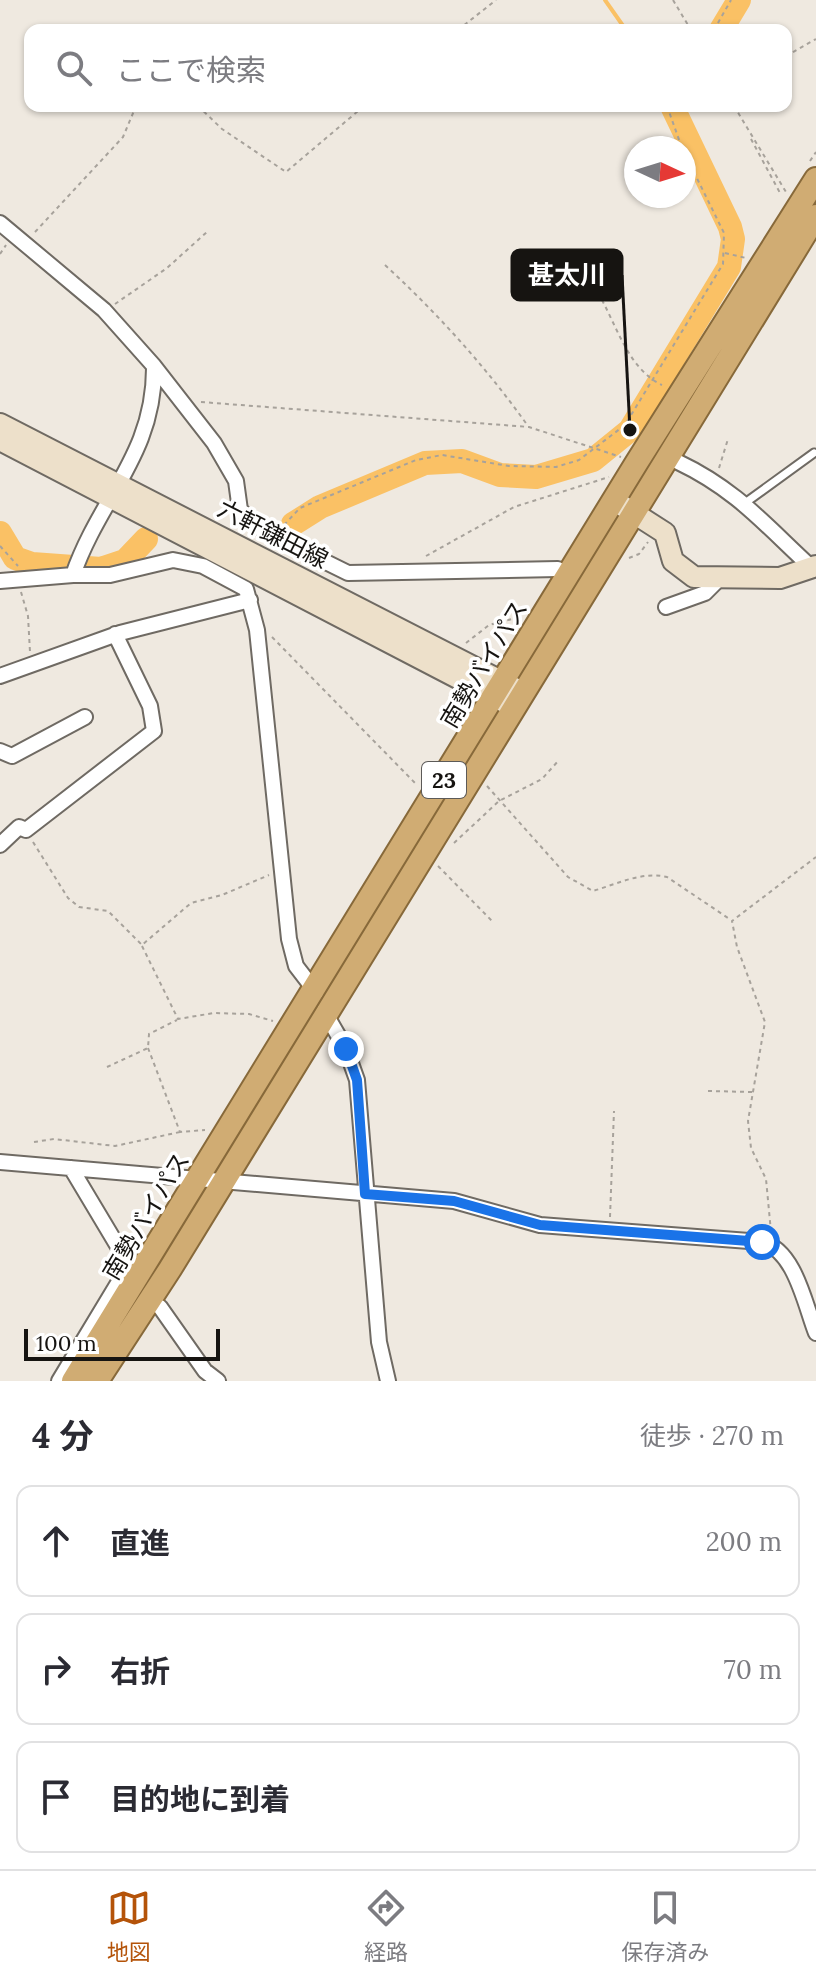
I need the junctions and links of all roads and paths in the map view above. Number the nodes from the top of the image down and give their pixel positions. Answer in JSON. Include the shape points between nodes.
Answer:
{"nodes":[{"id":1,"x":496,"y":0,"type":"edge"},
{"id":2,"x":673,"y":0,"type":"edge"},
{"id":3,"x":731,"y":0,"type":"edge"},
{"id":4,"x":466,"y":24,"type":"edge"},
{"id":5,"x":687,"y":24,"type":"edge"},
{"id":6,"x":717,"y":24,"type":"edge"},
{"id":7,"x":816,"y":39,"type":"edge"},
{"id":8,"x":792,"y":53,"type":"edge"},
{"id":9,"x":133,"y":112,"type":"edge"},
{"id":10,"x":204,"y":112,"type":"edge"},
{"id":11,"x":357,"y":112,"type":"edge"},
{"id":12,"x":669,"y":112,"type":"edge"},
{"id":13,"x":737,"y":112,"type":"edge"},
{"id":14,"x":743,"y":124,"type":"junction"},
{"id":15,"x":678,"y":136,"type":"edge"},
{"id":16,"x":696,"y":176,"type":"edge"},
{"id":17,"x":816,"y":179,"type":"edge"},
{"id":18,"x":780,"y":193,"type":"dead end"},
{"id":19,"x":788,"y":196,"type":"dead end"},
{"id":20,"x":816,"y":216,"type":"edge"},
{"id":21,"x":0,"y":223,"type":"edge"},
{"id":22,"x":208,"y":231,"type":"dead end"},
{"id":23,"x":25,"y":243,"type":"junction"},
{"id":24,"x":725,"y":252,"type":"junction"},
{"id":25,"x":749,"y":259,"type":"dead end"},
{"id":26,"x":385,"y":265,"type":"dead end"},
{"id":27,"x":602,"y":300,"type":"dead end"},
{"id":28,"x":104,"y":310,"type":"junction"},
{"id":29,"x":154,"y":366,"type":"junction"},
{"id":30,"x":652,"y":380,"type":"junction"},
{"id":31,"x":669,"y":388,"type":"dead end"},
{"id":32,"x":184,"y":402,"type":"junction"},
{"id":33,"x":0,"y":424,"type":"edge"},
{"id":34,"x":529,"y":427,"type":"junction"},
{"id":35,"x":728,"y":439,"type":"dead end"},
{"id":36,"x":0,"y":440,"type":"edge"},
{"id":37,"x":594,"y":450,"type":"junction"},
{"id":38,"x":814,"y":453,"type":"edge"},
{"id":39,"x":612,"y":455,"type":"dead end"},
{"id":40,"x":678,"y":462,"type":"dead end"},
{"id":41,"x":716,"y":480,"type":"junction"},
{"id":42,"x":114,"y":491,"type":"junction"},
{"id":43,"x":620,"y":497,"type":"junction"},
{"id":44,"x":745,"y":503,"type":"junction"},
{"id":45,"x":281,"y":527,"type":"dead end"},
{"id":46,"x":0,"y":546,"type":"edge"},
{"id":47,"x":424,"y":557,"type":"dead end"},
{"id":48,"x":814,"y":567,"type":"edge"},
{"id":49,"x":558,"y":569,"type":"dead end"},
{"id":50,"x":73,"y":574,"type":"junction"},
{"id":51,"x":722,"y":576,"type":"junction"},
{"id":52,"x":19,"y":579,"type":"junction"},
{"id":53,"x":0,"y":581,"type":"edge"},
{"id":54,"x":250,"y":600,"type":"junction"},
{"id":55,"x":666,"y":607,"type":"dead end"},
{"id":56,"x":257,"y":630,"type":"junction"},
{"id":57,"x":115,"y":634,"type":"junction"},
{"id":58,"x":30,"y":666,"type":"junction"},
{"id":59,"x":0,"y":676,"type":"edge"},
{"id":60,"x":508,"y":695,"type":"junction"},
{"id":61,"x":85,"y":717,"type":"dead end"},
{"id":62,"x":0,"y":751,"type":"edge"},
{"id":63,"x":559,"y":760,"type":"dead end"},
{"id":64,"x":481,"y":781,"type":"dead end"},
{"id":65,"x":424,"y":792,"type":"dead end"},
{"id":66,"x":499,"y":801,"type":"junction"},
{"id":67,"x":26,"y":830,"type":"junction"},
{"id":68,"x":446,"y":842,"type":"dead end"},
{"id":69,"x":0,"y":845,"type":"edge"},
{"id":70,"x":816,"y":857,"type":"edge"},
{"id":71,"x":433,"y":861,"type":"dead end"},
{"id":72,"x":284,"y":871,"type":"junction"},
{"id":73,"x":732,"y":921,"type":"junction"},
{"id":74,"x":494,"y":923,"type":"dead end"},
{"id":75,"x":142,"y":945,"type":"junction"},
{"id":76,"x":316,"y":990,"type":"junction"},
{"id":77,"x":325,"y":1014,"type":"junction"},
{"id":78,"x":178,"y":1019,"type":"junction"},
{"id":79,"x":282,"y":1024,"type":"dead end"},
{"id":80,"x":148,"y":1048,"type":"junction"},
{"id":81,"x":107,"y":1067,"type":"dead end"},
{"id":82,"x":708,"y":1091,"type":"dead end"},
{"id":83,"x":753,"y":1092,"type":"junction"},
{"id":84,"x":614,"y":1111,"type":"dead end"},
{"id":85,"x":205,"y":1130,"type":"dead end"},
{"id":86,"x":180,"y":1132,"type":"junction"},
{"id":87,"x":34,"y":1142,"type":"dead end"},
{"id":88,"x":0,"y":1162,"type":"edge"},
{"id":89,"x":71,"y":1168,"type":"junction"},
{"id":90,"x":211,"y":1178,"type":"junction"},
{"id":91,"x":365,"y":1194,"type":"junction"},
{"id":92,"x":610,"y":1230,"type":"junction"},
{"id":93,"x":771,"y":1244,"type":"junction"},
{"id":94,"x":160,"y":1307,"type":"dead end"},
{"id":95,"x":816,"y":1333,"type":"edge"},
{"id":96,"x":59,"y":1381,"type":"edge"},
{"id":97,"x":73,"y":1381,"type":"edge"},
{"id":98,"x":97,"y":1381,"type":"edge"},
{"id":99,"x":218,"y":1381,"type":"edge"},
{"id":100,"x":388,"y":1381,"type":"edge"}],
"edges":[{"from":1,"to":4,"type":"path"},
{"from":2,"to":5,"type":"path"},
{"from":3,"to":6,"type":"path"},
{"from":7,"to":8,"type":"path"},
{"from":9,"to":23,"type":"path","via":[[123,137]]},
{"from":10,"to":11,"type":"path","via":[[286,172]]},
{"from":12,"to":15,"type":"path"},
{"from":13,"to":14,"type":"path"},
{"from":14,"to":18,"type":"path"},
{"from":14,"to":19,"type":"path"},
{"from":16,"to":24,"type":"path","via":[[724,233]]},
{"from":17,"to":43,"type":"highway","name":"南勢バイパス","number":"23"},
{"from":20,"to":43,"type":"highway","name":"南勢バイパス","number":"23"},
{"from":21,"to":23,"type":"street"},
{"from":22,"to":28,"type":"path","via":[[167,268]]},
{"from":23,"to":28,"type":"street"},
{"from":24,"to":25,"type":"path"},
{"from":24,"to":30,"type":"path","via":[[708,292]]},
{"from":26,"to":34,"type":"path","via":[[490,372]]},
{"from":27,"to":30,"type":"path","via":[[634,362]]},
{"from":28,"to":29,"type":"street"},
{"from":29,"to":32,"type":"street"},
{"from":29,"to":42,"type":"street","via":[[140,448]]},
{"from":30,"to":31,"type":"path"},
{"from":30,"to":37,"type":"path","via":[[625,425]]},
{"from":32,"to":34,"type":"path"},
{"from":32,"to":49,"type":"street","via":[[236,481],[240,510],[263,531],[348,573]]},
{"from":33,"to":42,"type":"main road","name":"六軒鎌田線"},
{"from":34,"to":37,"type":"path"},
{"from":35,"to":41,"type":"path"},
{"from":36,"to":42,"type":"main road","name":"六軒鎌田線"},
{"from":37,"to":39,"type":"path"},
{"from":37,"to":45,"type":"path","via":[[556,467],[442,455],[416,460],[300,508]]},
{"from":38,"to":44,"type":"lane"},
{"from":40,"to":41,"type":"street"},
{"from":41,"to":44,"type":"street"},
{"from":42,"to":50,"type":"street"},
{"from":42,"to":60,"type":"main road","name":"六軒鎌田線"},
{"from":43,"to":47,"type":"path","via":[[604,476],[567,493],[514,507]]},
{"from":43,"to":51,"type":"main road","via":[[665,533],[681,570],[694,577]]},
{"from":43,"to":60,"type":"highway","name":"南勢バイパス","number":"23"},
{"from":44,"to":48,"type":"street"},
{"from":46,"to":52,"type":"path","via":[[17,565]]},
{"from":48,"to":51,"type":"main road","via":[[780,578]]},
{"from":50,"to":52,"type":"street"},
{"from":50,"to":54,"type":"street","via":[[110,575],[173,560],[203,566],[246,589]]},
{"from":51,"to":55,"type":"street","via":[[705,593]]},
{"from":52,"to":53,"type":"street"},
{"from":52,"to":58,"type":"path","via":[[28,616]]},
{"from":54,"to":56,"type":"street"},
{"from":54,"to":57,"type":"street"},
{"from":56,"to":65,"type":"path","via":[[270,635]]},
{"from":56,"to":72,"type":"street"},
{"from":57,"to":58,"type":"street"},
{"from":57,"to":67,"type":"street","via":[[150,706],[154,731]]},
{"from":58,"to":59,"type":"street"},
{"from":60,"to":76,"type":"highway","name":"南勢バイパス","number":"23"},
{"from":60,"to":77,"type":"highway","name":"南勢バイパス","number":"23"},
{"from":61,"to":62,"type":"street","via":[[12,756]]},
{"from":63,"to":66,"type":"path","via":[[542,779]]},
{"from":64,"to":66,"type":"path"},
{"from":66,"to":68,"type":"path","via":[[454,843]]},
{"from":66,"to":73,"type":"path","via":[[568,877],[593,891],[657,874]]},
{"from":67,"to":69,"type":"street","via":[[19,827]]},
{"from":67,"to":75,"type":"path","via":[[68,898],[79,907],[108,911]]},
{"from":70,"to":73,"type":"path"},
{"from":71,"to":74,"type":"path"},
{"from":72,"to":75,"type":"path","via":[[191,903]]},
{"from":72,"to":76,"type":"street","via":[[296,966]]},
{"from":73,"to":83,"type":"path","via":[[765,1022]]},
{"from":75,"to":78,"type":"path"},
{"from":76,"to":77,"type":"street"},
{"from":76,"to":90,"type":"highway","name":"南勢バイパス","number":"23"},
{"from":77,"to":90,"type":"highway","name":"南勢バイパス","number":"23"},
{"from":77,"to":91,"type":"street","via":[[357,1080]]},
{"from":78,"to":79,"type":"path","via":[[237,1014]]},
{"from":78,"to":80,"type":"path","via":[[149,1034]]},
{"from":80,"to":81,"type":"path"},
{"from":80,"to":86,"type":"path"},
{"from":82,"to":83,"type":"path"},
{"from":83,"to":93,"type":"path","via":[[751,1148],[766,1179]]},
{"from":84,"to":92,"type":"path"},
{"from":85,"to":86,"type":"path"},
{"from":86,"to":87,"type":"path","via":[[115,1146]]},
{"from":88,"to":89,"type":"street"},
{"from":89,"to":90,"type":"street"},
{"from":89,"to":96,"type":"street","via":[[129,1265]]},
{"from":90,"to":91,"type":"street"},
{"from":90,"to":97,"type":"highway","name":"南勢バイパス","number":"23"},
{"from":90,"to":98,"type":"highway","name":"南勢バイパス","number":"23","via":[[170,1269]]},
{"from":91,"to":92,"type":"street","via":[[454,1201],[540,1225]]},
{"from":91,"to":100,"type":"street","via":[[379,1342]]},
{"from":92,"to":93,"type":"street"},
{"from":93,"to":95,"type":"street","via":[[793,1273]]},
{"from":94,"to":99,"type":"street","via":[[205,1371]]}]}
